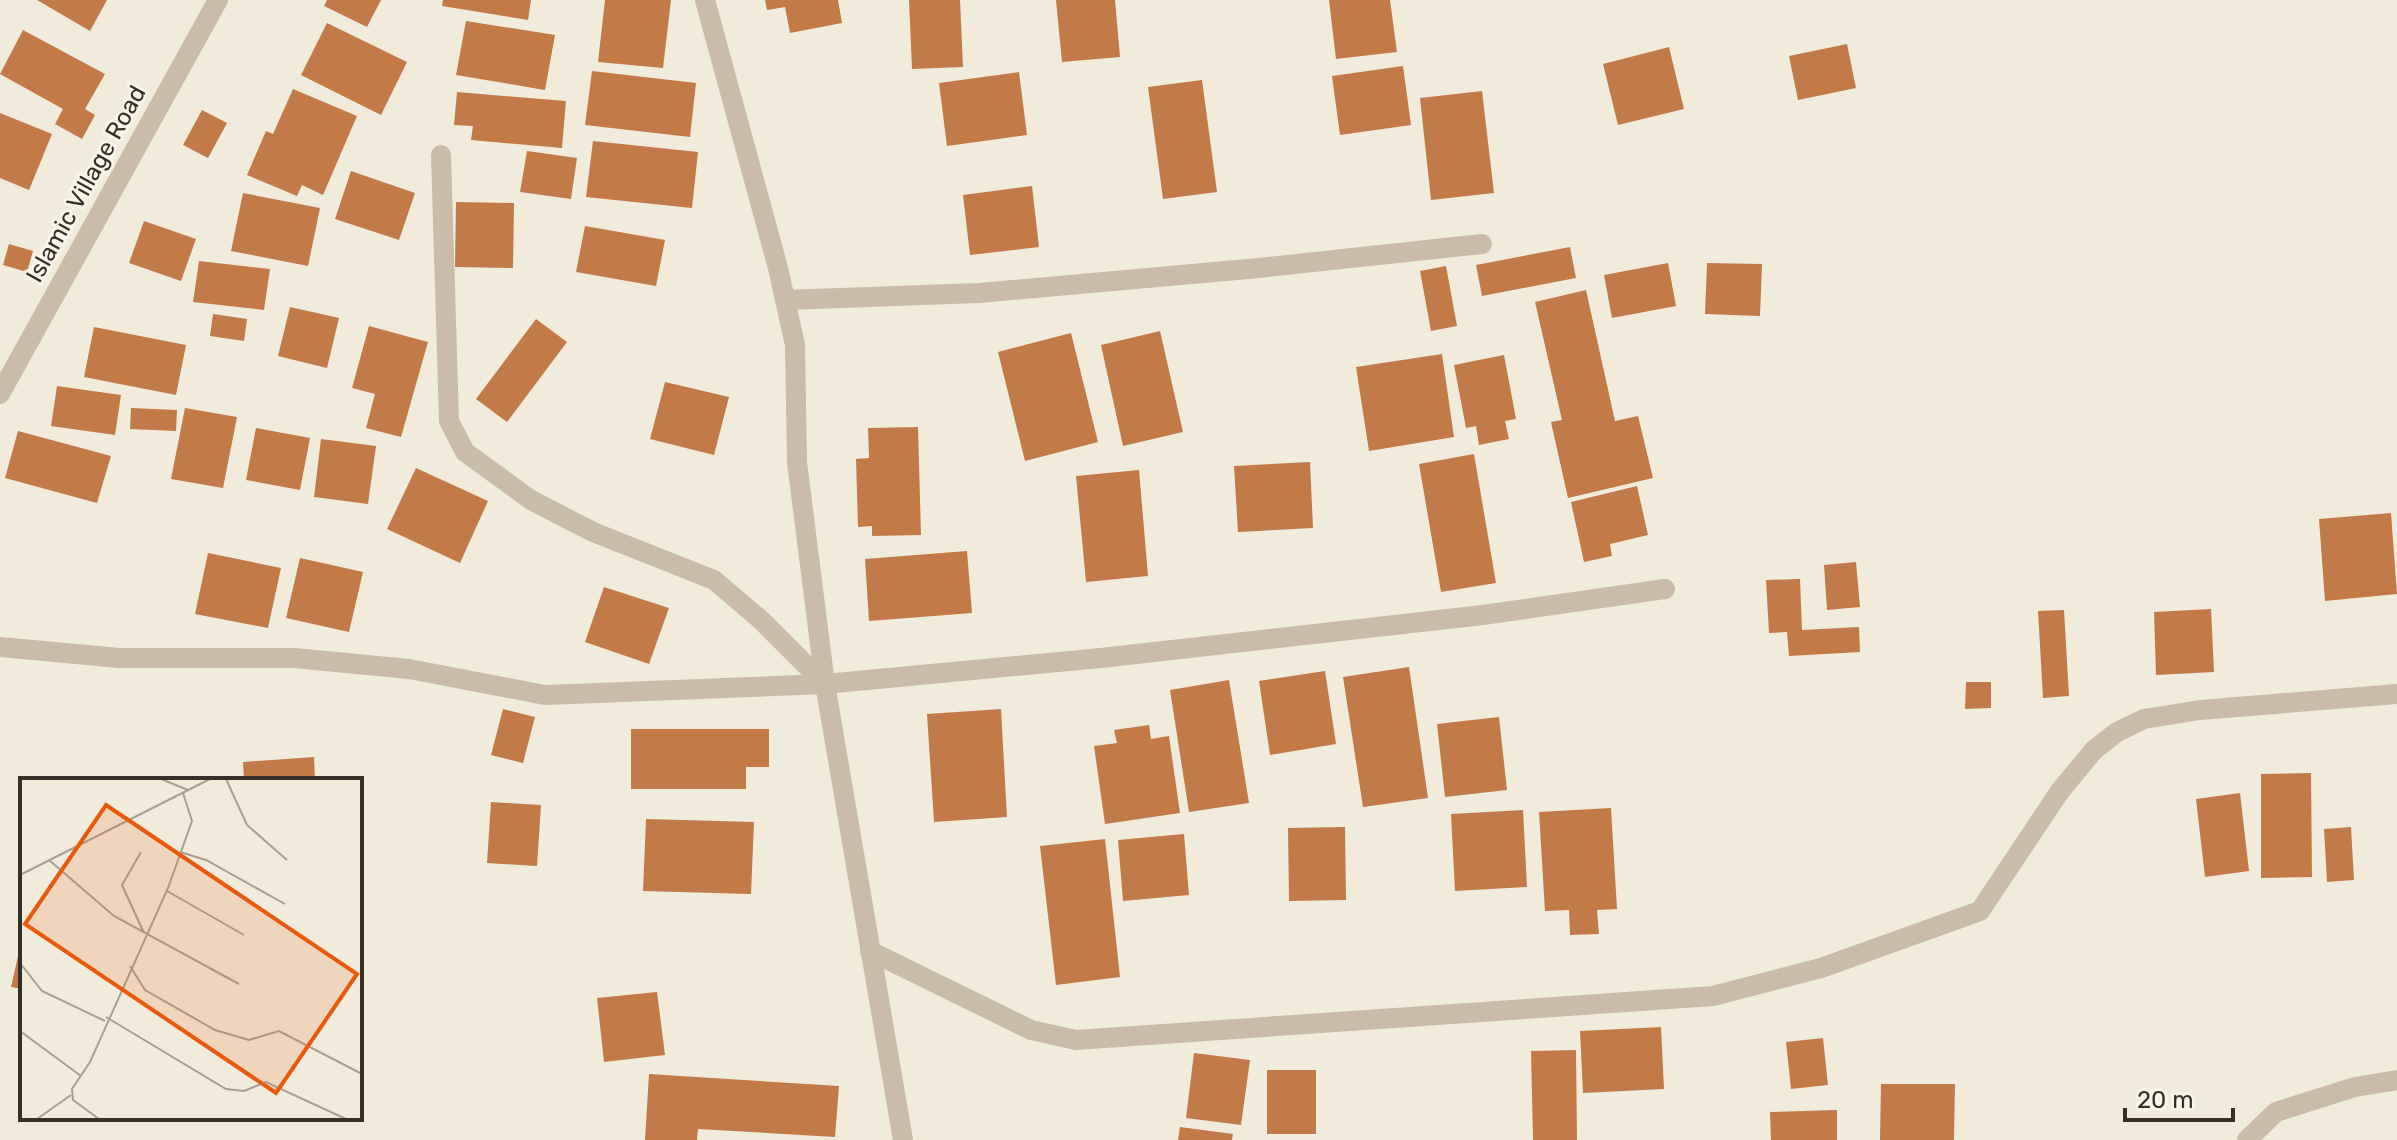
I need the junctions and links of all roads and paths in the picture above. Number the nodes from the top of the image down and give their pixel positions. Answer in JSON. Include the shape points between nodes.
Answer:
{"nodes":[{"id":1,"x":218,"y":0,"type":"edge"},
{"id":2,"x":705,"y":0,"type":"edge"},
{"id":3,"x":441,"y":155,"type":"dead end"},
{"id":4,"x":1482,"y":244,"type":"dead end"},
{"id":5,"x":785,"y":300,"type":"junction"},
{"id":6,"x":0,"y":394,"type":"edge"},
{"id":7,"x":1665,"y":589,"type":"dead end"},
{"id":8,"x":0,"y":647,"type":"edge"},
{"id":9,"x":825,"y":684,"type":"junction"},
{"id":10,"x":2397,"y":694,"type":"edge"},
{"id":11,"x":870,"y":951,"type":"junction"},
{"id":12,"x":2397,"y":1080,"type":"edge"},
{"id":13,"x":903,"y":1140,"type":"edge"},
{"id":14,"x":2247,"y":1140,"type":"edge"}],
"edges":[{"from":1,"to":6,"type":"street","name":"Islamic Village Road"},
{"from":2,"to":5,"type":"street"},
{"from":3,"to":9,"type":"street","via":[[449,421],[465,452],[531,500],[593,532],[714,580]]},
{"from":4,"to":5,"type":"street","via":[[979,293]]},
{"from":5,"to":9,"type":"street","via":[[795,345],[797,462]]},
{"from":7,"to":9,"type":"street","via":[[1468,617]]},
{"from":8,"to":9,"type":"street","via":[[119,658],[294,658],[409,669],[545,695]]},
{"from":9,"to":11,"type":"street"},
{"from":10,"to":11,"type":"street","via":[[2144,719],[2094,750],[2060,791],[1980,911],[1821,968],[1713,996],[1076,1040],[1031,1030]]},
{"from":11,"to":13,"type":"street"},
{"from":12,"to":14,"type":"street","via":[[2276,1112]]}]}
